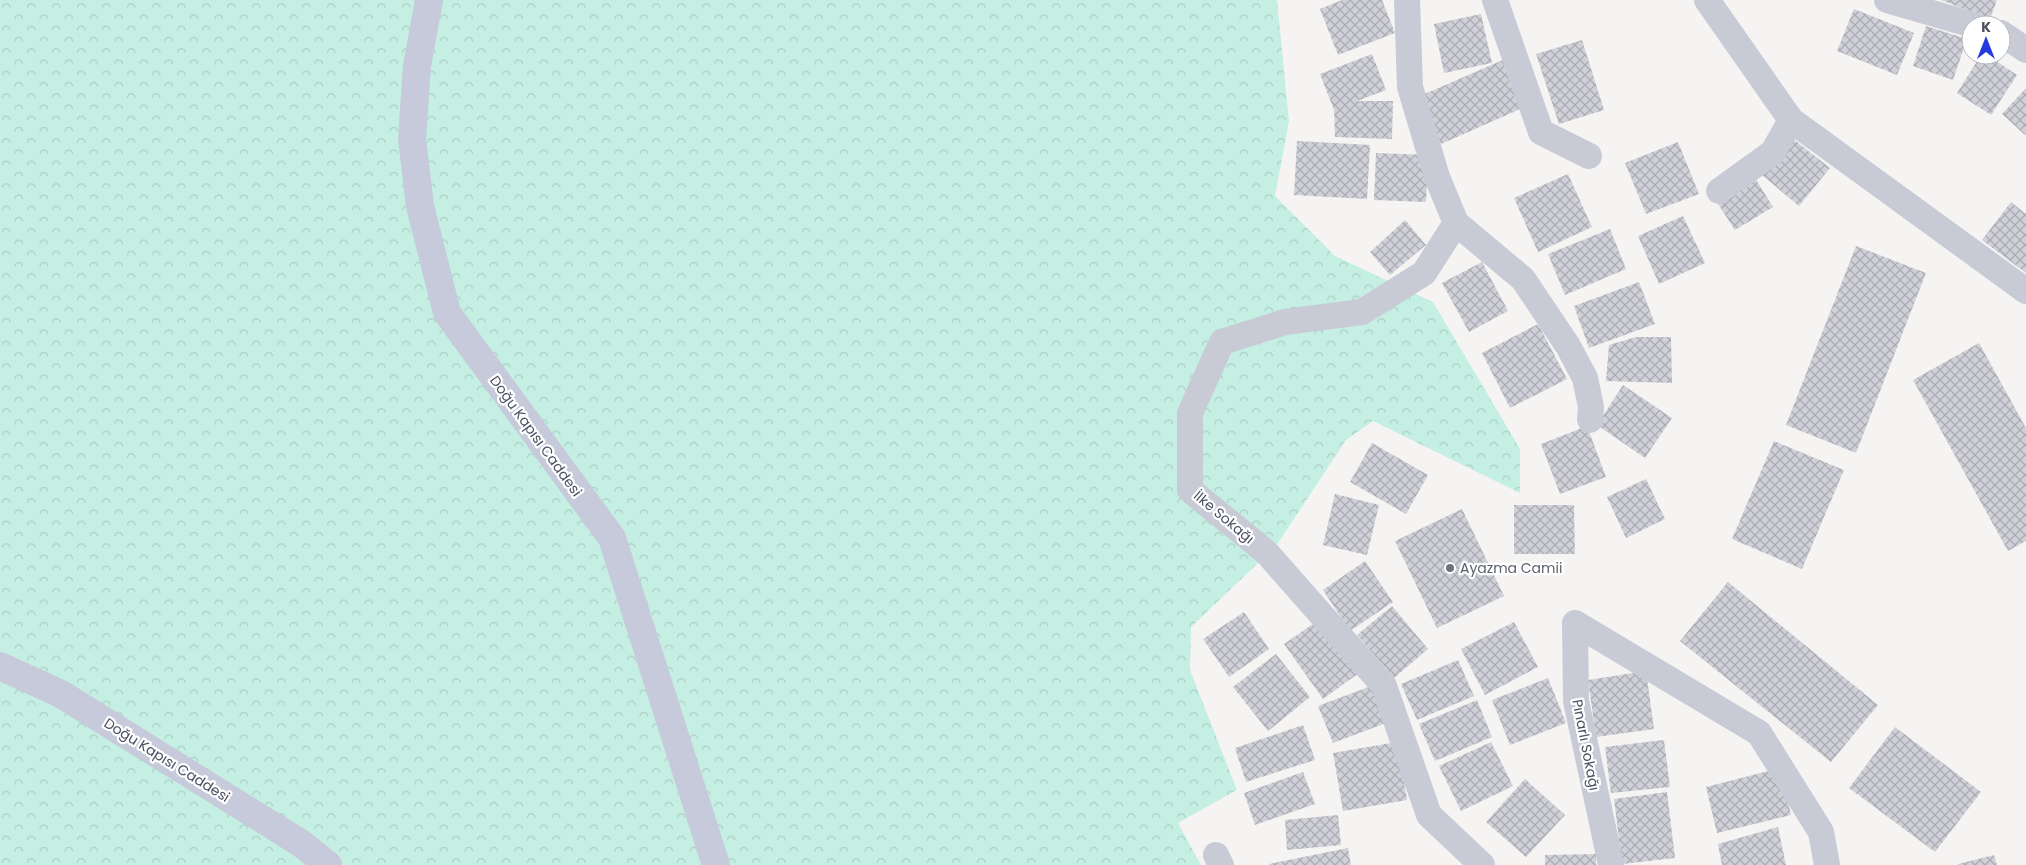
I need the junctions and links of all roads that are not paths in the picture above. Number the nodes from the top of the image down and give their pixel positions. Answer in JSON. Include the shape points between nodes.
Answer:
{"nodes":[{"id":1,"x":429,"y":0,"type":"edge"},
{"id":2,"x":1407,"y":0,"type":"edge"},
{"id":3,"x":1494,"y":0,"type":"edge"},
{"id":4,"x":1707,"y":0,"type":"edge"},
{"id":5,"x":1887,"y":0,"type":"edge"},
{"id":6,"x":1961,"y":22,"type":"edge"},
{"id":7,"x":2011,"y":40,"type":"edge"},
{"id":8,"x":2026,"y":50,"type":"edge"},
{"id":9,"x":1791,"y":120,"type":"junction"},
{"id":10,"x":1589,"y":156,"type":"dead end"},
{"id":11,"x":1719,"y":191,"type":"dead end"},
{"id":12,"x":1456,"y":223,"type":"junction"},
{"id":13,"x":2026,"y":291,"type":"edge"},
{"id":14,"x":1590,"y":420,"type":"dead end"},
{"id":15,"x":0,"y":666,"type":"edge"},
{"id":16,"x":328,"y":865,"type":"edge"},
{"id":17,"x":716,"y":865,"type":"edge"},
{"id":18,"x":1482,"y":865,"type":"edge"},
{"id":19,"x":1611,"y":865,"type":"edge"},
{"id":20,"x":1827,"y":865,"type":"edge"}],
"edges":[{"from":1,"to":17,"type":"street","name":"Doğu Kapısı Caddesi","via":[[417,66],[412,139],[420,206],[447,313],[612,538]]},
{"from":2,"to":12,"type":"street","via":[[1410,87],[1437,177]]},
{"from":3,"to":10,"type":"street","via":[[1541,132]]},
{"from":4,"to":9,"type":"street"},
{"from":5,"to":6,"type":"street"},
{"from":7,"to":8,"type":"street"},
{"from":9,"to":11,"type":"street","via":[[1773,152]]},
{"from":9,"to":13,"type":"street"},
{"from":12,"to":14,"type":"street","via":[[1523,279],[1568,346],[1585,378],[1591,407]]},
{"from":12,"to":18,"type":"street","name":"İlke Sokağı","via":[[1424,273],[1362,312],[1285,322],[1222,342],[1190,413],[1190,490],[1267,553],[1384,686],[1429,815]]},
{"from":15,"to":16,"type":"street","name":"Doğu Kapısı Caddesi","via":[[61,694],[302,844]]},
{"from":19,"to":20,"type":"street","name":"Pınarlı Sokağı","via":[[1576,701],[1574,623],[1759,733],[1821,832]]}]}
